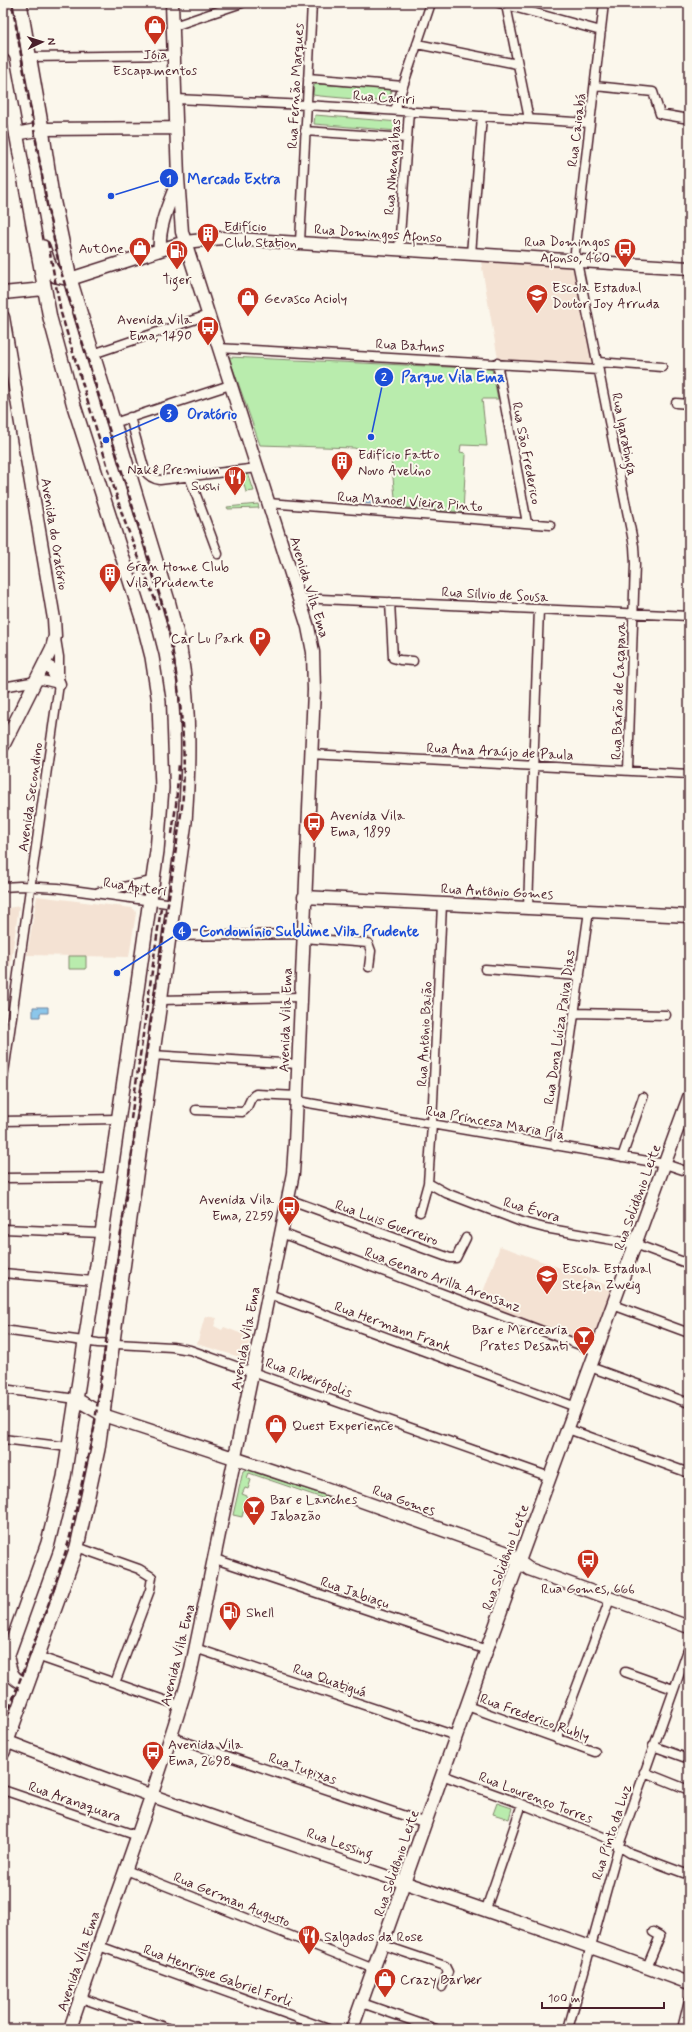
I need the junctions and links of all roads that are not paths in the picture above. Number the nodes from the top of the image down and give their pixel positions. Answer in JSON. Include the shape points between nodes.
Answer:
{"nodes":[{"id":1,"x":20,"y":3,"type":"edge"},
{"id":2,"x":172,"y":3,"type":"edge"},
{"id":3,"x":242,"y":3,"type":"edge"},
{"id":4,"x":312,"y":3,"type":"edge"},
{"id":5,"x":430,"y":3,"type":"edge"},
{"id":6,"x":604,"y":3,"type":"edge"},
{"id":7,"x":502,"y":4,"type":"edge"},
{"id":8,"x":174,"y":26,"type":"junction"},
{"id":9,"x":601,"y":31,"type":"junction"},
{"id":10,"x":417,"y":44,"type":"junction"},
{"id":11,"x":175,"y":55,"type":"junction"},
{"id":12,"x":30,"y":57,"type":"junction"},
{"id":13,"x":3,"y":61,"type":"edge"},
{"id":14,"x":517,"y":64,"type":"junction"},
{"id":15,"x":308,"y":78,"type":"junction"},
{"id":16,"x":403,"y":86,"type":"junction"},
{"id":17,"x":595,"y":86,"type":"junction"},
{"id":18,"x":176,"y":99,"type":"junction"},
{"id":19,"x":306,"y":105,"type":"junction"},
{"id":20,"x":395,"y":110,"type":"junction"},
{"id":21,"x":409,"y":111,"type":"junction"},
{"id":22,"x":482,"y":116,"type":"junction"},
{"id":23,"x":529,"y":119,"type":"junction"},
{"id":24,"x":689,"y":119,"type":"edge"},
{"id":25,"x":590,"y":123,"type":"junction"},
{"id":26,"x":176,"y":128,"type":"junction"},
{"id":27,"x":42,"y":129,"type":"junction"},
{"id":28,"x":305,"y":131,"type":"junction"},
{"id":29,"x":16,"y":134,"type":"junction"},
{"id":30,"x":406,"y":138,"type":"junction"},
{"id":31,"x":178,"y":178,"type":"junction"},
{"id":32,"x":28,"y":196,"type":"junction"},
{"id":33,"x":185,"y":242,"type":"junction"},
{"id":34,"x":300,"y":242,"type":"junction"},
{"id":35,"x":160,"y":250,"type":"junction"},
{"id":36,"x":399,"y":250,"type":"junction"},
{"id":37,"x":471,"y":254,"type":"junction"},
{"id":38,"x":576,"y":261,"type":"junction"},
{"id":39,"x":689,"y":268,"type":"edge"},
{"id":40,"x":70,"y":279,"type":"junction"},
{"id":41,"x":44,"y":288,"type":"junction"},
{"id":42,"x":3,"y":293,"type":"edge"},
{"id":43,"x":208,"y":315,"type":"junction"},
{"id":44,"x":3,"y":317,"type":"edge"},
{"id":45,"x":218,"y":348,"type":"junction"},
{"id":46,"x":92,"y":354,"type":"junction"},
{"id":47,"x":497,"y":363,"type":"junction"},
{"id":48,"x":599,"y":366,"type":"junction"},
{"id":49,"x":662,"y":367,"type":"dead end"},
{"id":50,"x":230,"y":385,"type":"junction"},
{"id":51,"x":676,"y":403,"type":"dead end"},
{"id":52,"x":689,"y":404,"type":"edge"},
{"id":53,"x":130,"y":417,"type":"junction"},
{"id":54,"x":114,"y":423,"type":"junction"},
{"id":55,"x":257,"y":468,"type":"junction"},
{"id":56,"x":189,"y":476,"type":"junction"},
{"id":57,"x":268,"y":503,"type":"junction"},
{"id":58,"x":527,"y":523,"type":"junction"},
{"id":59,"x":550,"y":525,"type":"dead end"},
{"id":60,"x":218,"y":554,"type":"dead end"},
{"id":61,"x":299,"y":598,"type":"junction"},
{"id":62,"x":390,"y":602,"type":"junction"},
{"id":63,"x":539,"y":609,"type":"junction"},
{"id":64,"x":634,"y":613,"type":"junction"},
{"id":65,"x":689,"y":616,"type":"edge"},
{"id":66,"x":55,"y":636,"type":"junction"},
{"id":67,"x":413,"y":661,"type":"dead end"},
{"id":68,"x":44,"y":665,"type":"junction"},
{"id":69,"x":35,"y":681,"type":"junction"},
{"id":70,"x":59,"y":684,"type":"junction"},
{"id":71,"x":3,"y":688,"type":"edge"},
{"id":72,"x":3,"y":746,"type":"edge"},
{"id":73,"x":310,"y":754,"type":"junction"},
{"id":74,"x":533,"y":766,"type":"junction"},
{"id":75,"x":628,"y":770,"type":"junction"},
{"id":76,"x":689,"y":774,"type":"edge"},
{"id":77,"x":152,"y":881,"type":"junction"},
{"id":78,"x":3,"y":887,"type":"edge"},
{"id":79,"x":30,"y":887,"type":"junction"},
{"id":80,"x":92,"y":893,"type":"junction"},
{"id":81,"x":304,"y":896,"type":"junction"},
{"id":82,"x":150,"y":901,"type":"junction"},
{"id":83,"x":174,"y":904,"type":"junction"},
{"id":84,"x":442,"y":904,"type":"junction"},
{"id":85,"x":528,"y":907,"type":"junction"},
{"id":86,"x":589,"y":911,"type":"junction"},
{"id":87,"x":689,"y":916,"type":"edge"},
{"id":88,"x":170,"y":936,"type":"junction"},
{"id":89,"x":303,"y":936,"type":"junction"},
{"id":90,"x":369,"y":967,"type":"dead end"},
{"id":91,"x":484,"y":969,"type":"dead end"},
{"id":92,"x":580,"y":976,"type":"junction"},
{"id":93,"x":300,"y":996,"type":"junction"},
{"id":94,"x":161,"y":1000,"type":"junction"},
{"id":95,"x":575,"y":1013,"type":"junction"},
{"id":96,"x":666,"y":1015,"type":"dead end"},
{"id":97,"x":152,"y":1055,"type":"junction"},
{"id":98,"x":298,"y":1064,"type":"junction"},
{"id":99,"x":3,"y":1080,"type":"edge"},
{"id":100,"x":643,"y":1097,"type":"dead end"},
{"id":101,"x":689,"y":1097,"type":"edge"},
{"id":102,"x":297,"y":1099,"type":"junction"},
{"id":103,"x":196,"y":1110,"type":"dead end"},
{"id":104,"x":118,"y":1119,"type":"junction"},
{"id":105,"x":3,"y":1120,"type":"edge"},
{"id":106,"x":432,"y":1124,"type":"junction"},
{"id":107,"x":555,"y":1146,"type":"junction"},
{"id":108,"x":622,"y":1157,"type":"junction"},
{"id":109,"x":665,"y":1164,"type":"junction"},
{"id":110,"x":689,"y":1172,"type":"edge"},
{"id":111,"x":110,"y":1177,"type":"junction"},
{"id":112,"x":3,"y":1178,"type":"edge"},
{"id":113,"x":428,"y":1183,"type":"junction"},
{"id":114,"x":288,"y":1199,"type":"junction"},
{"id":115,"x":420,"y":1212,"type":"dead end"},
{"id":116,"x":3,"y":1229,"type":"edge"},
{"id":117,"x":102,"y":1233,"type":"junction"},
{"id":118,"x":281,"y":1233,"type":"junction"},
{"id":119,"x":466,"y":1238,"type":"dead end"},
{"id":120,"x":635,"y":1244,"type":"junction"},
{"id":121,"x":689,"y":1264,"type":"edge"},
{"id":122,"x":3,"y":1273,"type":"edge"},
{"id":123,"x":94,"y":1281,"type":"junction"},
{"id":124,"x":269,"y":1294,"type":"junction"},
{"id":125,"x":613,"y":1305,"type":"junction"},
{"id":126,"x":3,"y":1330,"type":"edge"},
{"id":127,"x":689,"y":1333,"type":"edge"},
{"id":128,"x":84,"y":1341,"type":"junction"},
{"id":129,"x":112,"y":1344,"type":"junction"},
{"id":130,"x":596,"y":1351,"type":"junction"},
{"id":131,"x":590,"y":1367,"type":"junction"},
{"id":132,"x":254,"y":1371,"type":"junction"},
{"id":133,"x":3,"y":1389,"type":"edge"},
{"id":134,"x":76,"y":1399,"type":"junction"},
{"id":135,"x":689,"y":1403,"type":"edge"},
{"id":136,"x":576,"y":1407,"type":"junction"},
{"id":137,"x":102,"y":1415,"type":"junction"},
{"id":138,"x":568,"y":1429,"type":"junction"},
{"id":139,"x":3,"y":1439,"type":"edge"},
{"id":140,"x":68,"y":1447,"type":"junction"},
{"id":141,"x":236,"y":1459,"type":"junction"},
{"id":142,"x":689,"y":1473,"type":"edge"},
{"id":143,"x":550,"y":1477,"type":"junction"},
{"id":144,"x":77,"y":1547,"type":"junction"},
{"id":145,"x":215,"y":1559,"type":"junction"},
{"id":146,"x":519,"y":1562,"type":"junction"},
{"id":147,"x":610,"y":1599,"type":"junction"},
{"id":148,"x":689,"y":1627,"type":"edge"},
{"id":149,"x":689,"y":1646,"type":"edge"},
{"id":150,"x":195,"y":1648,"type":"junction"},
{"id":151,"x":487,"y":1650,"type":"junction"},
{"id":152,"x":37,"y":1656,"type":"junction"},
{"id":153,"x":5,"y":1663,"type":"edge"},
{"id":154,"x":625,"y":1672,"type":"dead end"},
{"id":155,"x":116,"y":1683,"type":"junction"},
{"id":156,"x":27,"y":1685,"type":"junction"},
{"id":157,"x":673,"y":1689,"type":"junction"},
{"id":158,"x":181,"y":1706,"type":"junction"},
{"id":159,"x":467,"y":1706,"type":"junction"},
{"id":160,"x":456,"y":1736,"type":"junction"},
{"id":161,"x":171,"y":1737,"type":"junction"},
{"id":162,"x":557,"y":1739,"type":"junction"},
{"id":163,"x":4,"y":1745,"type":"edge"},
{"id":164,"x":654,"y":1746,"type":"junction"},
{"id":165,"x":595,"y":1752,"type":"dead end"},
{"id":166,"x":689,"y":1759,"type":"edge"},
{"id":167,"x":644,"y":1772,"type":"junction"},
{"id":168,"x":442,"y":1775,"type":"junction"},
{"id":169,"x":3,"y":1790,"type":"edge"},
{"id":170,"x":689,"y":1790,"type":"edge"},
{"id":171,"x":152,"y":1795,"type":"junction"},
{"id":172,"x":522,"y":1804,"type":"junction"},
{"id":173,"x":426,"y":1823,"type":"junction"},
{"id":174,"x":138,"y":1836,"type":"junction"},
{"id":175,"x":619,"y":1845,"type":"junction"},
{"id":176,"x":126,"y":1870,"type":"junction"},
{"id":177,"x":689,"y":1875,"type":"edge"},
{"id":178,"x":406,"y":1882,"type":"junction"},
{"id":179,"x":486,"y":1909,"type":"junction"},
{"id":180,"x":653,"y":1932,"type":"dead end"},
{"id":181,"x":383,"y":1945,"type":"junction"},
{"id":182,"x":99,"y":1946,"type":"junction"},
{"id":183,"x":590,"y":1947,"type":"junction"},
{"id":184,"x":647,"y":1967,"type":"junction"},
{"id":185,"x":374,"y":1969,"type":"junction"},
{"id":186,"x":689,"y":1983,"type":"edge"},
{"id":187,"x":442,"y":1987,"type":"dead end"},
{"id":188,"x":81,"y":1998,"type":"junction"},
{"id":189,"x":689,"y":2000,"type":"edge"},
{"id":190,"x":362,"y":2003,"type":"junction"},
{"id":191,"x":70,"y":2029,"type":"edge"},
{"id":192,"x":170,"y":2029,"type":"edge"},
{"id":193,"x":328,"y":2029,"type":"edge"},
{"id":194,"x":352,"y":2029,"type":"edge"},
{"id":195,"x":436,"y":2029,"type":"edge"},
{"id":196,"x":568,"y":2029,"type":"edge"},
{"id":197,"x":682,"y":2029,"type":"edge"}],
"edges":[{"from":1,"to":12,"type":"main road"},
{"from":2,"to":8,"type":"main road","name":"Avenida Vila Ema"},
{"from":3,"to":8,"type":"street"},
{"from":4,"to":15,"type":"street","name":"Rua Fernão Marques"},
{"from":5,"to":10,"type":"street","name":"Rua Nhengaíbas"},
{"from":6,"to":9,"type":"street","name":"Rua Caioabá"},
{"from":7,"to":9,"type":"street"},
{"from":7,"to":14,"type":"street"},
{"from":8,"to":11,"type":"main road","name":"Avenida Vila Ema"},
{"from":9,"to":17,"type":"street","name":"Rua Caioabá"},
{"from":10,"to":14,"type":"street"},
{"from":10,"to":16,"type":"street","name":"Rua Nhengaíbas"},
{"from":11,"to":12,"type":"street"},
{"from":11,"to":18,"type":"main road","name":"Avenida Vila Ema"},
{"from":12,"to":27,"type":"main road"},
{"from":13,"to":29,"type":"main road"},
{"from":14,"to":23,"type":"street"},
{"from":15,"to":16,"type":"street"},
{"from":15,"to":19,"type":"street","name":"Rua Fernão Marques"},
{"from":16,"to":20,"type":"street","name":"Rua Nhengaíbas"},
{"from":17,"to":24,"type":"street","via":[[653,92],[660,114]]},
{"from":17,"to":25,"type":"street","name":"Rua Caioabá"},
{"from":18,"to":19,"type":"street","name":"Rua Cariri"},
{"from":18,"to":26,"type":"main road","name":"Avenida Vila Ema"},
{"from":19,"to":20,"type":"street","name":"Rua Cariri"},
{"from":19,"to":28,"type":"street","name":"Rua Fernão Marques"},
{"from":20,"to":21,"type":"street","name":"Rua Cariri"},
{"from":21,"to":22,"type":"street","name":"Rua Cariri"},
{"from":21,"to":30,"type":"street","name":"Rua Nhengaíbas"},
{"from":22,"to":23,"type":"street","name":"Rua Cariri"},
{"from":22,"to":37,"type":"street"},
{"from":23,"to":25,"type":"street","name":"Rua Cariri"},
{"from":25,"to":38,"type":"street","name":"Rua Caioabá"},
{"from":26,"to":27,"type":"main road"},
{"from":26,"to":31,"type":"main road","name":"Avenida Vila Ema"},
{"from":27,"to":29,"type":"main road"},
{"from":27,"to":40,"type":"main road","via":[[51,190]]},
{"from":28,"to":30,"type":"street"},
{"from":28,"to":34,"type":"street","name":"Rua Fernão Marques"},
{"from":29,"to":32,"type":"main road"},
{"from":30,"to":36,"type":"street","name":"Rua Nhengaíbas"},
{"from":31,"to":33,"type":"main road","name":"Avenida Vila Ema"},
{"from":31,"to":35,"type":"main road","via":[[162,225]]},
{"from":32,"to":40,"type":"main road","via":[[50,267],[56,276]]},
{"from":32,"to":41,"type":"main road"},
{"from":33,"to":34,"type":"main road","name":"Rua Domingos Afonso","via":[[222,238]]},
{"from":33,"to":35,"type":"main road","name":"Rua Domingos Afonso"},
{"from":33,"to":43,"type":"main road","name":"Avenida Vila Ema"},
{"from":34,"to":36,"type":"main road","name":"Rua Domingos Afonso"},
{"from":35,"to":40,"type":"main road","name":"Rua Domingos Afonso"},
{"from":36,"to":37,"type":"main road","name":"Rua Domingos Afonso"},
{"from":37,"to":38,"type":"main road","name":"Rua Domingos Afonso"},
{"from":38,"to":39,"type":"main road","name":"Rua Domingos Afonso"},
{"from":38,"to":48,"type":"street","name":"Rua Igaratinga"},
{"from":40,"to":46,"type":"main road"},
{"from":41,"to":42,"type":"main road"},
{"from":41,"to":77,"type":"main road","via":[[74,406],[152,656],[159,702],[162,788]]},
{"from":43,"to":45,"type":"main road","name":"Avenida Vila Ema"},
{"from":43,"to":46,"type":"street"},
{"from":44,"to":66,"type":"main road","name":"Avenida do Oratório","via":[[51,598]]},
{"from":45,"to":47,"type":"street","name":"Rua Batuns"},
{"from":45,"to":50,"type":"main road","name":"Avenida Vila Ema"},
{"from":46,"to":54,"type":"main road"},
{"from":47,"to":48,"type":"street","name":"Rua Batuns"},
{"from":47,"to":58,"type":"street","name":"Rua São Frederico"},
{"from":48,"to":49,"type":"street","name":"Rua Batuns"},
{"from":48,"to":64,"type":"street","name":"Rua Igaratinga","via":[[634,546]]},
{"from":50,"to":53,"type":"street"},
{"from":50,"to":55,"type":"main road","name":"Avenida Vila Ema"},
{"from":51,"to":52,"type":"street"},
{"from":53,"to":54,"type":"street"},
{"from":53,"to":56,"type":"street","via":[[148,476],[160,480]]},
{"from":54,"to":83,"type":"main road","via":[[169,604],[181,653],[187,700],[189,774]]},
{"from":55,"to":56,"type":"street"},
{"from":55,"to":57,"type":"main road","name":"Avenida Vila Ema"},
{"from":56,"to":60,"type":"street"},
{"from":57,"to":58,"type":"street","name":"Rua Manoel Vieira Pinto"},
{"from":57,"to":61,"type":"main road","name":"Avenida Vila Ema"},
{"from":58,"to":59,"type":"street","name":"Rua Manoel Vieira Pinto"},
{"from":61,"to":62,"type":"street","name":"Rua Silvio de Sousa"},
{"from":61,"to":73,"type":"main road","name":"Avenida Vila Ema","via":[[311,642],[314,666]]},
{"from":62,"to":63,"type":"street","name":"Rua Silvio de Sousa"},
{"from":62,"to":67,"type":"street","via":[[393,658]]},
{"from":63,"to":64,"type":"street","name":"Rua Silvio de Sousa"},
{"from":63,"to":74,"type":"street"},
{"from":64,"to":65,"type":"street","name":"Rua Silvio de Sousa"},
{"from":64,"to":75,"type":"street","name":"Rua Barão de Caçapava"},
{"from":66,"to":68,"type":"main road","name":"Avenida do Oratório"},
{"from":66,"to":70,"type":"street","name":"Avenida Secondino","via":[[59,657]]},
{"from":68,"to":69,"type":"main road","name":"Avenida do Oratório"},
{"from":68,"to":70,"type":"main road","via":[[56,675]]},
{"from":69,"to":70,"type":"street"},
{"from":69,"to":71,"type":"street"},
{"from":69,"to":72,"type":"main road","name":"Avenida do Oratório"},
{"from":70,"to":79,"type":"street","name":"Avenida Secondino"},
{"from":73,"to":74,"type":"street","name":"Rua Ana Araújo de Paula"},
{"from":73,"to":81,"type":"main road","name":"Avenida Vila Ema"},
{"from":74,"to":75,"type":"street","name":"Rua Ana Araújo de Paula"},
{"from":74,"to":85,"type":"street"},
{"from":75,"to":76,"type":"street","name":"Rua Ana Araújo de Paula"},
{"from":77,"to":80,"type":"street","name":"Rua Apiteri"},
{"from":77,"to":82,"type":"main road"},
{"from":78,"to":79,"type":"street","name":"Rua Apiteri"},
{"from":79,"to":80,"type":"street","name":"Rua Apiteri"},
{"from":79,"to":99,"type":"street","name":"Avenida Secondino"},
{"from":80,"to":82,"type":"street","name":"Rua Apiteri"},
{"from":81,"to":84,"type":"main road","name":"Rua Antônio Gomes"},
{"from":81,"to":89,"type":"main road","name":"Avenida Vila Ema"},
{"from":82,"to":83,"type":"street","name":"Rua Apiteri"},
{"from":82,"to":104,"type":"main road"},
{"from":83,"to":88,"type":"main road"},
{"from":84,"to":85,"type":"main road","name":"Rua Antônio Gomes"},
{"from":84,"to":106,"type":"street","name":"Rua Antônio Baião"},
{"from":85,"to":86,"type":"main road","name":"Rua Antônio Gomes"},
{"from":86,"to":87,"type":"main road","name":"Rua Antônio Gomes"},
{"from":86,"to":92,"type":"street","name":"Rua Dona Luíza Paiva Dias"},
{"from":88,"to":89,"type":"street"},
{"from":88,"to":94,"type":"main road"},
{"from":89,"to":90,"type":"street","via":[[368,943],[371,951]]},
{"from":89,"to":93,"type":"main road","name":"Avenida Vila Ema"},
{"from":91,"to":92,"type":"street"},
{"from":92,"to":95,"type":"street","name":"Rua Dona Luíza Paiva Dias"},
{"from":93,"to":94,"type":"street"},
{"from":93,"to":98,"type":"main road","name":"Avenida Vila Ema"},
{"from":94,"to":97,"type":"main road"},
{"from":95,"to":96,"type":"street"},
{"from":95,"to":107,"type":"street","name":"Rua Dona Luíza Paiva Dias"},
{"from":97,"to":98,"type":"street"},
{"from":97,"to":129,"type":"main road"},
{"from":98,"to":102,"type":"main road","name":"Avenida Vila Ema"},
{"from":100,"to":108,"type":"street"},
{"from":101,"to":109,"type":"main road","name":"Rua Solidônio Leite"},
{"from":102,"to":103,"type":"street","name":"Rua Princesa Maria Pia","via":[[256,1094],[242,1112]]},
{"from":102,"to":106,"type":"street","name":"Rua Princesa Maria Pia"},
{"from":102,"to":114,"type":"main road","name":"Avenida Vila Ema","via":[[293,1173]]},
{"from":104,"to":105,"type":"street"},
{"from":104,"to":111,"type":"main road"},
{"from":106,"to":107,"type":"street","name":"Rua Princesa Maria Pia"},
{"from":106,"to":113,"type":"street","name":"Rua Antônio Baião"},
{"from":107,"to":108,"type":"street","name":"Rua Princesa Maria Pia"},
{"from":108,"to":109,"type":"street","name":"Rua Princesa Maria Pia"},
{"from":109,"to":110,"type":"street","name":"Rua Princesa Maria Pia"},
{"from":109,"to":120,"type":"main road","name":"Rua Solidônio Leite"},
{"from":111,"to":112,"type":"street"},
{"from":111,"to":117,"type":"main road"},
{"from":113,"to":115,"type":"street","name":"Rua Antônio Baião"},
{"from":113,"to":120,"type":"street","name":"Rua Évora","via":[[446,1193],[533,1226]]},
{"from":114,"to":118,"type":"main road","name":"Avenida Vila Ema"},
{"from":114,"to":119,"type":"street","name":"Rua Luis Guerreiro","via":[[450,1258],[456,1258]]},
{"from":116,"to":117,"type":"street"},
{"from":117,"to":123,"type":"main road"},
{"from":118,"to":124,"type":"main road","name":"Avenida Vila Ema"},
{"from":118,"to":130,"type":"street","name":"Rua Genaro Arilla Arensanz"},
{"from":120,"to":121,"type":"street","name":"Rua Évora"},
{"from":120,"to":125,"type":"main road","name":"Rua Solidônio Leite"},
{"from":122,"to":123,"type":"street"},
{"from":123,"to":128,"type":"main road"},
{"from":124,"to":132,"type":"main road","name":"Avenida Vila Ema"},
{"from":124,"to":136,"type":"street","name":"Rua Hermann Frank"},
{"from":125,"to":127,"type":"street"},
{"from":125,"to":130,"type":"main road","name":"Rua Solidônio Leite"},
{"from":126,"to":128,"type":"street","name":"Rua Ribeirópolis"},
{"from":128,"to":129,"type":"street","name":"Rua Ribeirópolis"},
{"from":128,"to":134,"type":"main road"},
{"from":129,"to":132,"type":"street","name":"Rua Ribeirópolis","via":[[190,1350]]},
{"from":129,"to":137,"type":"main road"},
{"from":130,"to":131,"type":"main road","name":"Rua Solidônio Leite"},
{"from":131,"to":135,"type":"street"},
{"from":131,"to":136,"type":"main road","name":"Rua Solidônio Leite"},
{"from":132,"to":141,"type":"main road","name":"Avenida Vila Ema"},
{"from":132,"to":143,"type":"street","name":"Rua Ribeirópolis"},
{"from":133,"to":134,"type":"street"},
{"from":134,"to":137,"type":"main road","name":"Rua Gomes"},
{"from":134,"to":140,"type":"main road"},
{"from":136,"to":138,"type":"main road","name":"Rua Solidônio Leite"},
{"from":137,"to":141,"type":"main road","name":"Rua Gomes"},
{"from":137,"to":144,"type":"main road","via":[[85,1516]]},
{"from":138,"to":142,"type":"street"},
{"from":138,"to":143,"type":"main road","name":"Rua Solidônio Leite"},
{"from":139,"to":140,"type":"street"},
{"from":140,"to":153,"type":"main road","via":[[64,1477],[48,1543]]},
{"from":141,"to":145,"type":"main road","name":"Avenida Vila Ema"},
{"from":141,"to":146,"type":"main road","name":"Rua Gomes","via":[[505,1552]]},
{"from":143,"to":146,"type":"main road","name":"Rua Solidônio Leite"},
{"from":144,"to":152,"type":"main road"},
{"from":144,"to":155,"type":"street","via":[[139,1569],[152,1577],[150,1590]]},
{"from":145,"to":150,"type":"main road","name":"Avenida Vila Ema"},
{"from":145,"to":151,"type":"street","name":"Rua Jabiaçu"},
{"from":146,"to":147,"type":"main road","name":"Rua Gomes"},
{"from":146,"to":151,"type":"main road","name":"Rua Solidônio Leite"},
{"from":147,"to":148,"type":"main road","name":"Rua Gomes"},
{"from":147,"to":162,"type":"street"},
{"from":149,"to":157,"type":"street","name":"Rua Pinto da Luz"},
{"from":150,"to":158,"type":"main road","name":"Avenida Vila Ema"},
{"from":150,"to":160,"type":"street","name":"Rua Quatiguá"},
{"from":151,"to":159,"type":"main road","name":"Rua Solidônio Leite"},
{"from":152,"to":155,"type":"street"},
{"from":152,"to":156,"type":"main road"},
{"from":153,"to":156,"type":"main road","via":[[16,1681]]},
{"from":154,"to":157,"type":"street"},
{"from":155,"to":158,"type":"street"},
{"from":156,"to":163,"type":"main road"},
{"from":157,"to":164,"type":"street","name":"Rua Pinto da Luz"},
{"from":158,"to":161,"type":"main road","name":"Avenida Vila Ema"},
{"from":159,"to":160,"type":"main road","name":"Rua Solidônio Leite"},
{"from":159,"to":162,"type":"street","name":"Rua Frederico Rubly"},
{"from":160,"to":168,"type":"main road","name":"Rua Solidônio Leite"},
{"from":161,"to":171,"type":"main road","name":"Avenida Vila Ema"},
{"from":161,"to":173,"type":"street","name":"Rua Tupixas"},
{"from":162,"to":165,"type":"street","name":"Rua Frederico Rubly"},
{"from":163,"to":171,"type":"main road","name":"Rua Lessing"},
{"from":164,"to":166,"type":"street"},
{"from":164,"to":167,"type":"street","name":"Rua Pinto da Luz"},
{"from":167,"to":170,"type":"street"},
{"from":167,"to":175,"type":"street","name":"Rua Pinto da Luz"},
{"from":168,"to":172,"type":"street","name":"Rua Lourenço Torres"},
{"from":168,"to":173,"type":"main road","name":"Rua Solidônio Leite"},
{"from":169,"to":174,"type":"street","name":"Rua Aranaquara"},
{"from":171,"to":174,"type":"main road","name":"Avenida Vila Ema"},
{"from":171,"to":178,"type":"main road","name":"Rua Lessing"},
{"from":172,"to":175,"type":"street","name":"Rua Lourenço Torres"},
{"from":172,"to":179,"type":"street"},
{"from":173,"to":178,"type":"main road","name":"Rua Solidônio Leite"},
{"from":174,"to":176,"type":"main road","name":"Avenida Vila Ema"},
{"from":175,"to":177,"type":"street","name":"Rua Lourenço Torres","via":[[630,1853]]},
{"from":175,"to":183,"type":"street","name":"Rua Pinto da Luz"},
{"from":176,"to":182,"type":"main road","name":"Avenida Vila Ema"},
{"from":176,"to":185,"type":"street","name":"Rua German Augusto"},
{"from":178,"to":179,"type":"main road","name":"Rua Lessing"},
{"from":178,"to":181,"type":"main road","name":"Rua Solidônio Leite"},
{"from":179,"to":183,"type":"main road","name":"Rua Lessing"},
{"from":180,"to":184,"type":"street","via":[[660,1936]]},
{"from":181,"to":185,"type":"main road","name":"Rua Solidônio Leite"},
{"from":181,"to":187,"type":"street","via":[[445,1966],[448,1972]]},
{"from":182,"to":188,"type":"main road","name":"Avenida Vila Ema"},
{"from":182,"to":193,"type":"street","name":"Rua Henrique Gabriel Forli"},
{"from":183,"to":184,"type":"main road","name":"Rua Lessing"},
{"from":183,"to":196,"type":"street","name":"Rua Pinto da Luz"},
{"from":184,"to":186,"type":"main road","name":"Rua Lessing"},
{"from":185,"to":190,"type":"main road","name":"Rua Solidônio Leite"},
{"from":188,"to":191,"type":"main road","name":"Avenida Vila Ema"},
{"from":188,"to":192,"type":"street"},
{"from":189,"to":197,"type":"street"},
{"from":190,"to":194,"type":"main road","name":"Rua Solidônio Leite"},
{"from":190,"to":195,"type":"street"}]}
